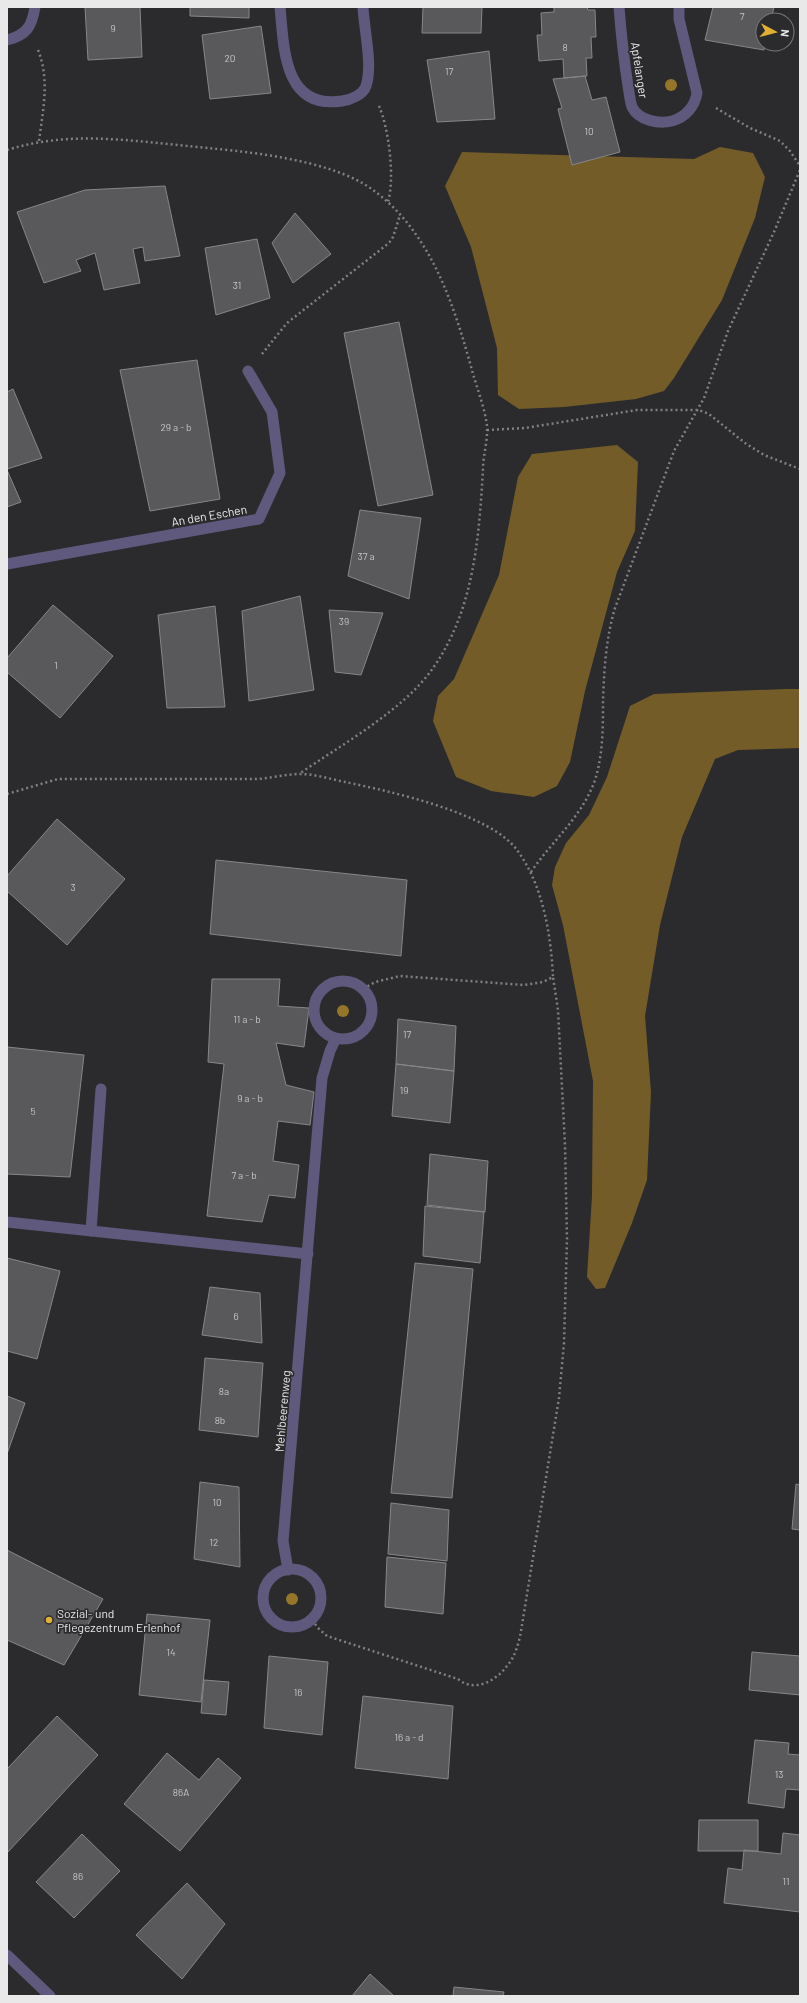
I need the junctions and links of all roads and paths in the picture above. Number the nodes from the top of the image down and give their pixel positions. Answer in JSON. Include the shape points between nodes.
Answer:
{"nodes":[{"id":1,"x":35,"y":7,"type":"edge"},
{"id":2,"x":280,"y":7,"type":"edge"},
{"id":3,"x":363,"y":7,"type":"edge"},
{"id":4,"x":619,"y":7,"type":"edge"},
{"id":5,"x":679,"y":7,"type":"edge"},
{"id":6,"x":29,"y":29,"type":"junction"},
{"id":7,"x":7,"y":40,"type":"edge"},
{"id":8,"x":366,"y":88,"type":"junction"},
{"id":9,"x":696,"y":101,"type":"junction"},
{"id":10,"x":40,"y":141,"type":"junction"},
{"id":11,"x":7,"y":150,"type":"edge"},
{"id":12,"x":800,"y":166,"type":"edge"},
{"id":13,"x":800,"y":170,"type":"edge"},
{"id":14,"x":388,"y":202,"type":"junction"},
{"id":15,"x":400,"y":215,"type":"junction"},
{"id":16,"x":248,"y":372,"type":"joint"},
{"id":17,"x":699,"y":410,"type":"junction"},
{"id":18,"x":487,"y":430,"type":"junction"},
{"id":19,"x":800,"y":469,"type":"edge"},
{"id":20,"x":7,"y":564,"type":"edge"},
{"id":21,"x":299,"y":774,"type":"junction"},
{"id":22,"x":7,"y":794,"type":"edge"},
{"id":23,"x":530,"y":872,"type":"junction"},
{"id":24,"x":553,"y":977,"type":"junction"},
{"id":25,"x":363,"y":988,"type":"junction"},
{"id":26,"x":336,"y":1038,"type":"junction"},
{"id":27,"x":101,"y":1089,"type":"dead end"},
{"id":28,"x":7,"y":1222,"type":"edge"},
{"id":29,"x":91,"y":1231,"type":"junction"},
{"id":30,"x":308,"y":1254,"type":"junction"},
{"id":31,"x":288,"y":1570,"type":"junction"},
{"id":32,"x":312,"y":1620,"type":"junction"},
{"id":33,"x":7,"y":1955,"type":"edge"},
{"id":34,"x":50,"y":1996,"type":"edge"}],
"edges":[{"from":1,"to":6,"type":"street"},
{"from":2,"to":8,"type":"street","via":[[285,57],[294,82],[304,92],[313,99],[333,102],[357,96]]},
{"from":3,"to":8,"type":"street","via":[[369,76]]},
{"from":4,"to":9,"type":"street","name":"Apfelanger","via":[[624,61],[632,106],[636,112],[649,120],[668,122],[685,115]]},
{"from":5,"to":9,"type":"street","via":[[679,19],[697,93]]},
{"from":6,"to":7,"type":"street","via":[[18,37]]},
{"from":6,"to":10,"type":"path","via":[[42,59],[45,77]]},
{"from":8,"to":14,"type":"path","via":[[377,101],[383,115],[389,144],[391,191]]},
{"from":9,"to":12,"type":"path","via":[[718,108],[750,128],[780,141]]},
{"from":10,"to":11,"type":"path"},
{"from":10,"to":14,"type":"path","via":[[102,138],[272,156],[347,176],[373,190]]},
{"from":13,"to":17,"type":"path","via":[[728,331]]},
{"from":14,"to":15,"type":"path"},
{"from":15,"to":16,"type":"path","via":[[393,238],[287,323]]},
{"from":15,"to":18,"type":"path","via":[[428,254],[447,293],[466,348]]},
{"from":16,"to":20,"type":"street","name":"An den Eschen","via":[[272,412],[280,473],[259,519]]},
{"from":17,"to":18,"type":"path","via":[[637,410],[525,428]]},
{"from":17,"to":19,"type":"path","via":[[709,414],[764,455]]},
{"from":17,"to":23,"type":"path","via":[[684,430],[674,451],[610,626],[604,674],[602,746],[594,782],[576,817]]},
{"from":18,"to":21,"type":"path","via":[[470,583],[463,610],[445,650],[431,672],[394,709]]},
{"from":21,"to":22,"type":"path","via":[[258,779],[58,779]]},
{"from":21,"to":23,"type":"path","via":[[357,784],[454,811],[505,839],[516,849]]},
{"from":23,"to":24,"type":"path","via":[[550,940]]},
{"from":24,"to":25,"type":"path","via":[[543,982],[524,985],[400,976],[375,982]]},
{"from":24,"to":32,"type":"path","via":[[559,1024],[566,1151],[564,1343],[558,1406],[516,1649],[508,1666],[487,1682],[473,1686],[464,1685],[458,1679],[327,1636]]},
{"from":25,"to":26,"type":"street","via":[[372,1004],[370,1023],[356,1036]]},
{"from":25,"to":26,"type":"street","via":[[351,982],[338,982],[329,985],[317,998],[315,1018],[326,1034]]},
{"from":26,"to":30,"type":"street","name":"Mehlbeerenweg","via":[[322,1078]]},
{"from":27,"to":29,"type":"street"},
{"from":28,"to":29,"type":"street"},
{"from":29,"to":30,"type":"street"},
{"from":30,"to":31,"type":"street","name":"Mehlbeerenweg","via":[[283,1541]]},
{"from":31,"to":32,"type":"street","via":[[306,1572],[318,1585],[321,1602]]},
{"from":31,"to":32,"type":"street","via":[[276,1575],[267,1585],[264,1605],[268,1614],[275,1622],[284,1626],[304,1626]]},
{"from":33,"to":34,"type":"street"}]}
